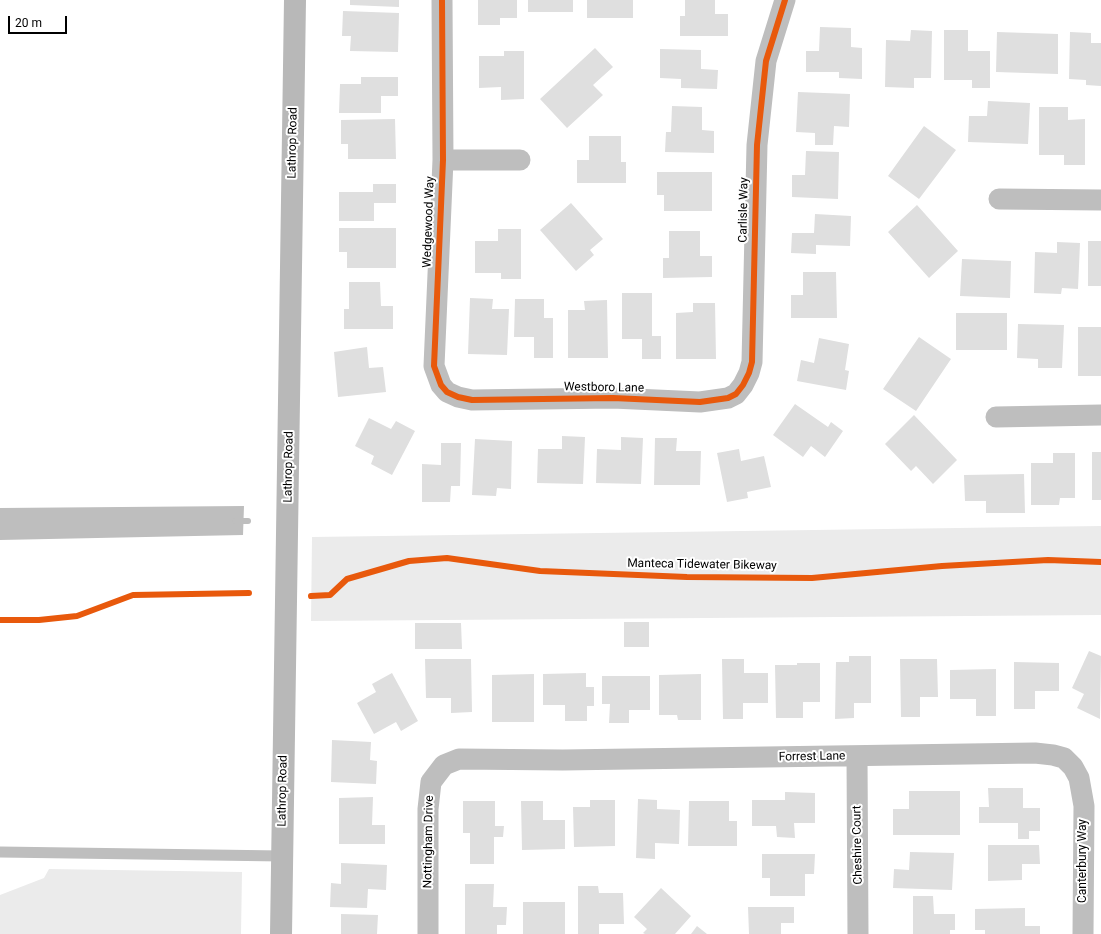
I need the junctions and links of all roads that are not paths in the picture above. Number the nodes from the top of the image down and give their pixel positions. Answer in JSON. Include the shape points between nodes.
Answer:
{"nodes":[{"id":1,"x":296,"y":0,"type":"edge"},
{"id":2,"x":442,"y":0,"type":"edge"},
{"id":3,"x":785,"y":0,"type":"edge"},
{"id":4,"x":443,"y":160,"type":"junction"},
{"id":5,"x":520,"y":160,"type":"dead end"},
{"id":6,"x":999,"y":199,"type":"dead end"},
{"id":7,"x":1101,"y":200,"type":"edge"},
{"id":8,"x":495,"y":399,"type":"joint"},
{"id":9,"x":712,"y":400,"type":"joint"},
{"id":10,"x":1101,"y":415,"type":"edge"},
{"id":11,"x":996,"y":417,"type":"dead end"},
{"id":12,"x":857,"y":756,"type":"junction"},
{"id":13,"x":524,"y":760,"type":"joint"},
{"id":14,"x":1081,"y":788,"type":"joint"},
{"id":15,"x":0,"y":852,"type":"edge"},
{"id":16,"x":282,"y":856,"type":"junction"},
{"id":17,"x":281,"y":934,"type":"edge"},
{"id":18,"x":428,"y":934,"type":"edge"},
{"id":19,"x":858,"y":934,"type":"edge"},
{"id":20,"x":1083,"y":934,"type":"edge"}],
"edges":[{"from":1,"to":16,"type":"main road","name":"Lathrop Road"},
{"from":2,"to":4,"type":"street","name":"Wedgewood Way"},
{"from":3,"to":9,"type":"street","name":"Carlisle Way","via":[[766,61],[757,145],[752,362],[746,379],[736,394]]},
{"from":4,"to":5,"type":"street","name":"Wedgewood Way"},
{"from":4,"to":8,"type":"street","name":"Wedgewood Way","via":[[434,366],[441,385],[447,392],[472,400]]},
{"from":6,"to":7,"type":"street"},
{"from":8,"to":9,"type":"street","name":"Westboro Lane","via":[[613,398],[700,402]]},
{"from":10,"to":11,"type":"street"},
{"from":12,"to":13,"type":"street","name":"Forrest Lane"},
{"from":12,"to":14,"type":"street","name":"Forrest Lane","via":[[1035,753],[1053,755],[1064,758],[1073,766]]},
{"from":12,"to":19,"type":"street","name":"Cheshire Court"},
{"from":13,"to":18,"type":"street","name":"Nottingham Drive","via":[[459,759],[444,765],[431,782],[428,809]]},
{"from":14,"to":20,"type":"street","name":"Canterbury Way","via":[[1084,806]]},
{"from":15,"to":16,"type":"lane"},
{"from":16,"to":17,"type":"main road","name":"Lathrop Road"}]}
